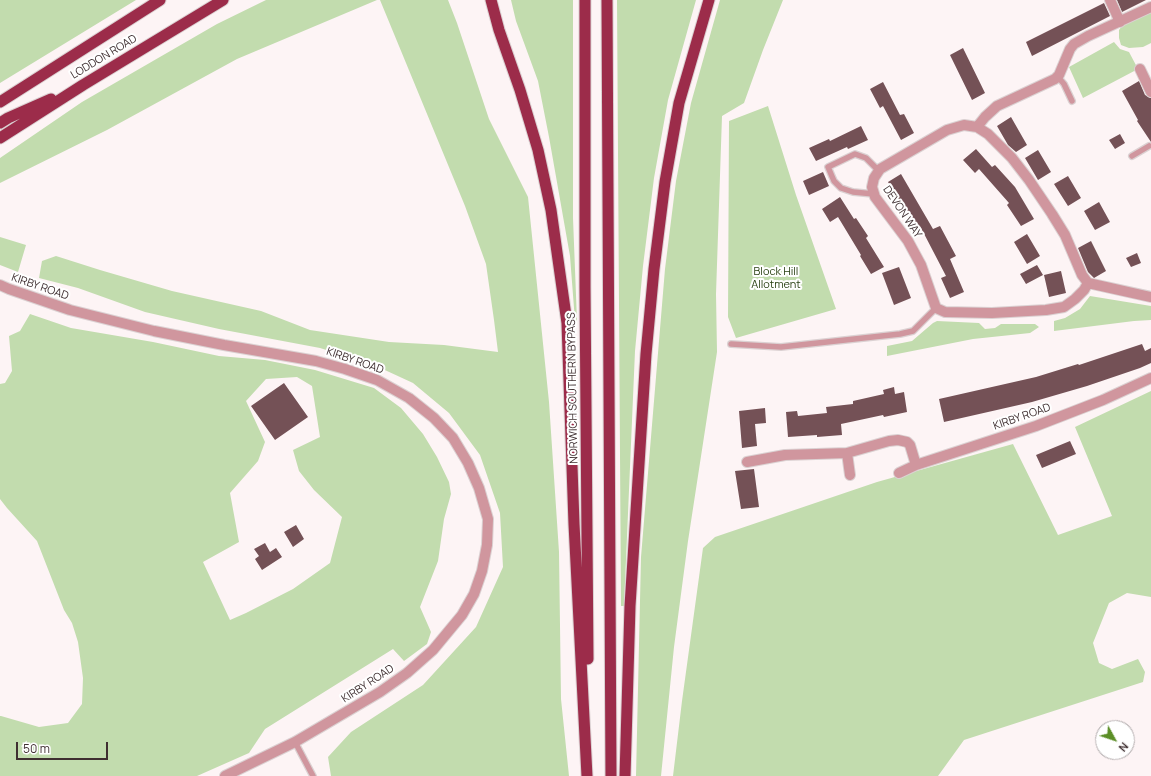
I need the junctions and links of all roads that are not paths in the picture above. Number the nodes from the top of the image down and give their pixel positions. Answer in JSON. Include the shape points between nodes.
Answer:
{"nodes":[{"id":1,"x":160,"y":0,"type":"edge"},
{"id":2,"x":223,"y":0,"type":"edge"},
{"id":3,"x":485,"y":0,"type":"edge"},
{"id":4,"x":491,"y":0,"type":"edge"},
{"id":5,"x":586,"y":0,"type":"edge"},
{"id":6,"x":607,"y":0,"type":"edge"},
{"id":7,"x":709,"y":0,"type":"edge"},
{"id":8,"x":1110,"y":0,"type":"edge"},
{"id":9,"x":1151,"y":7,"type":"edge"},
{"id":10,"x":1120,"y":22,"type":"junction"},
{"id":11,"x":499,"y":30,"type":"junction"},
{"id":12,"x":1140,"y":69,"type":"dead end"},
{"id":13,"x":1058,"y":77,"type":"junction"},
{"id":14,"x":83,"y":85,"type":"junction"},
{"id":15,"x":1151,"y":92,"type":"edge"},
{"id":16,"x":1072,"y":101,"type":"dead end"},
{"id":17,"x":0,"y":102,"type":"edge"},
{"id":18,"x":0,"y":123,"type":"edge"},
{"id":19,"x":977,"y":127,"type":"junction"},
{"id":20,"x":0,"y":138,"type":"edge"},
{"id":21,"x":1149,"y":146,"type":"dead end"},
{"id":22,"x":1132,"y":156,"type":"dead end"},
{"id":23,"x":879,"y":171,"type":"junction"},
{"id":24,"x":874,"y":194,"type":"junction"},
{"id":25,"x":1088,"y":283,"type":"junction"},
{"id":26,"x":0,"y":285,"type":"edge"},
{"id":27,"x":1151,"y":297,"type":"edge"},
{"id":28,"x":936,"y":308,"type":"junction"},
{"id":29,"x":731,"y":344,"type":"dead end"},
{"id":30,"x":1151,"y":378,"type":"edge"},
{"id":31,"x":847,"y":453,"type":"junction"},
{"id":32,"x":747,"y":462,"type":"dead end"},
{"id":33,"x":916,"y":465,"type":"junction"},
{"id":34,"x":899,"y":473,"type":"dead end"},
{"id":35,"x":850,"y":475,"type":"dead end"},
{"id":36,"x":295,"y":742,"type":"junction"},
{"id":37,"x":225,"y":776,"type":"edge"},
{"id":38,"x":313,"y":776,"type":"edge"},
{"id":39,"x":588,"y":776,"type":"edge"},
{"id":40,"x":611,"y":776,"type":"edge"},
{"id":41,"x":625,"y":776,"type":"edge"}],
"edges":[{"from":1,"to":17,"type":"highway","name":"LODDON ROAD"},
{"from":2,"to":14,"type":"highway","name":"LODDON ROAD"},
{"from":3,"to":11,"type":"highway"},
{"from":4,"to":11,"type":"highway"},
{"from":5,"to":39,"type":"highway","name":"NORWICH SOUTHERN BYPASS"},
{"from":6,"to":40,"type":"highway"},
{"from":7,"to":41,"type":"highway","via":[[679,103],[665,182],[654,269],[630,606]]},
{"from":8,"to":10,"type":"street"},
{"from":9,"to":10,"type":"street"},
{"from":10,"to":13,"type":"street","via":[[1074,44]]},
{"from":11,"to":39,"type":"highway","via":[[538,150],[551,210],[567,323],[574,524]]},
{"from":12,"to":15,"type":"street"},
{"from":13,"to":16,"type":"lane"},
{"from":13,"to":19,"type":"street","via":[[997,106]]},
{"from":14,"to":18,"type":"highway"},
{"from":14,"to":20,"type":"highway","name":"LODDON ROAD"},
{"from":19,"to":23,"type":"street","via":[[964,125],[947,130]]},
{"from":19,"to":25,"type":"street","via":[[988,134],[1012,158],[1029,180],[1065,235]]},
{"from":21,"to":22,"type":"lane"},
{"from":23,"to":24,"type":"street","name":"DEVON WAY","via":[[872,187]]},
{"from":23,"to":24,"type":"lane","via":[[866,158],[855,154],[828,167],[834,181],[841,188]]},
{"from":24,"to":28,"type":"street","name":"DEVON WAY","via":[[908,241],[921,265]]},
{"from":25,"to":27,"type":"street"},
{"from":25,"to":28,"type":"street","via":[[1075,299],[1064,307],[1046,310],[992,313],[945,312]]},
{"from":26,"to":36,"type":"street","name":"KIRBY ROAD","via":[[70,310],[154,331],[316,361],[345,369],[377,380],[409,398],[434,418],[453,438],[479,488],[488,519],[487,545],[474,594],[462,615],[433,650],[407,673],[380,692]]},
{"from":28,"to":29,"type":"lane","via":[[913,331],[900,334],[781,347]]},
{"from":30,"to":33,"type":"street","name":"KIRBY ROAD","via":[[1036,426]]},
{"from":31,"to":32,"type":"street","via":[[785,455]]},
{"from":31,"to":33,"type":"street","via":[[889,441],[902,440],[910,445]]},
{"from":31,"to":35,"type":"street"},
{"from":33,"to":34,"type":"street","name":"KIRBY ROAD"},
{"from":36,"to":37,"type":"street","name":"KIRBY ROAD"},
{"from":36,"to":38,"type":"lane"}]}
